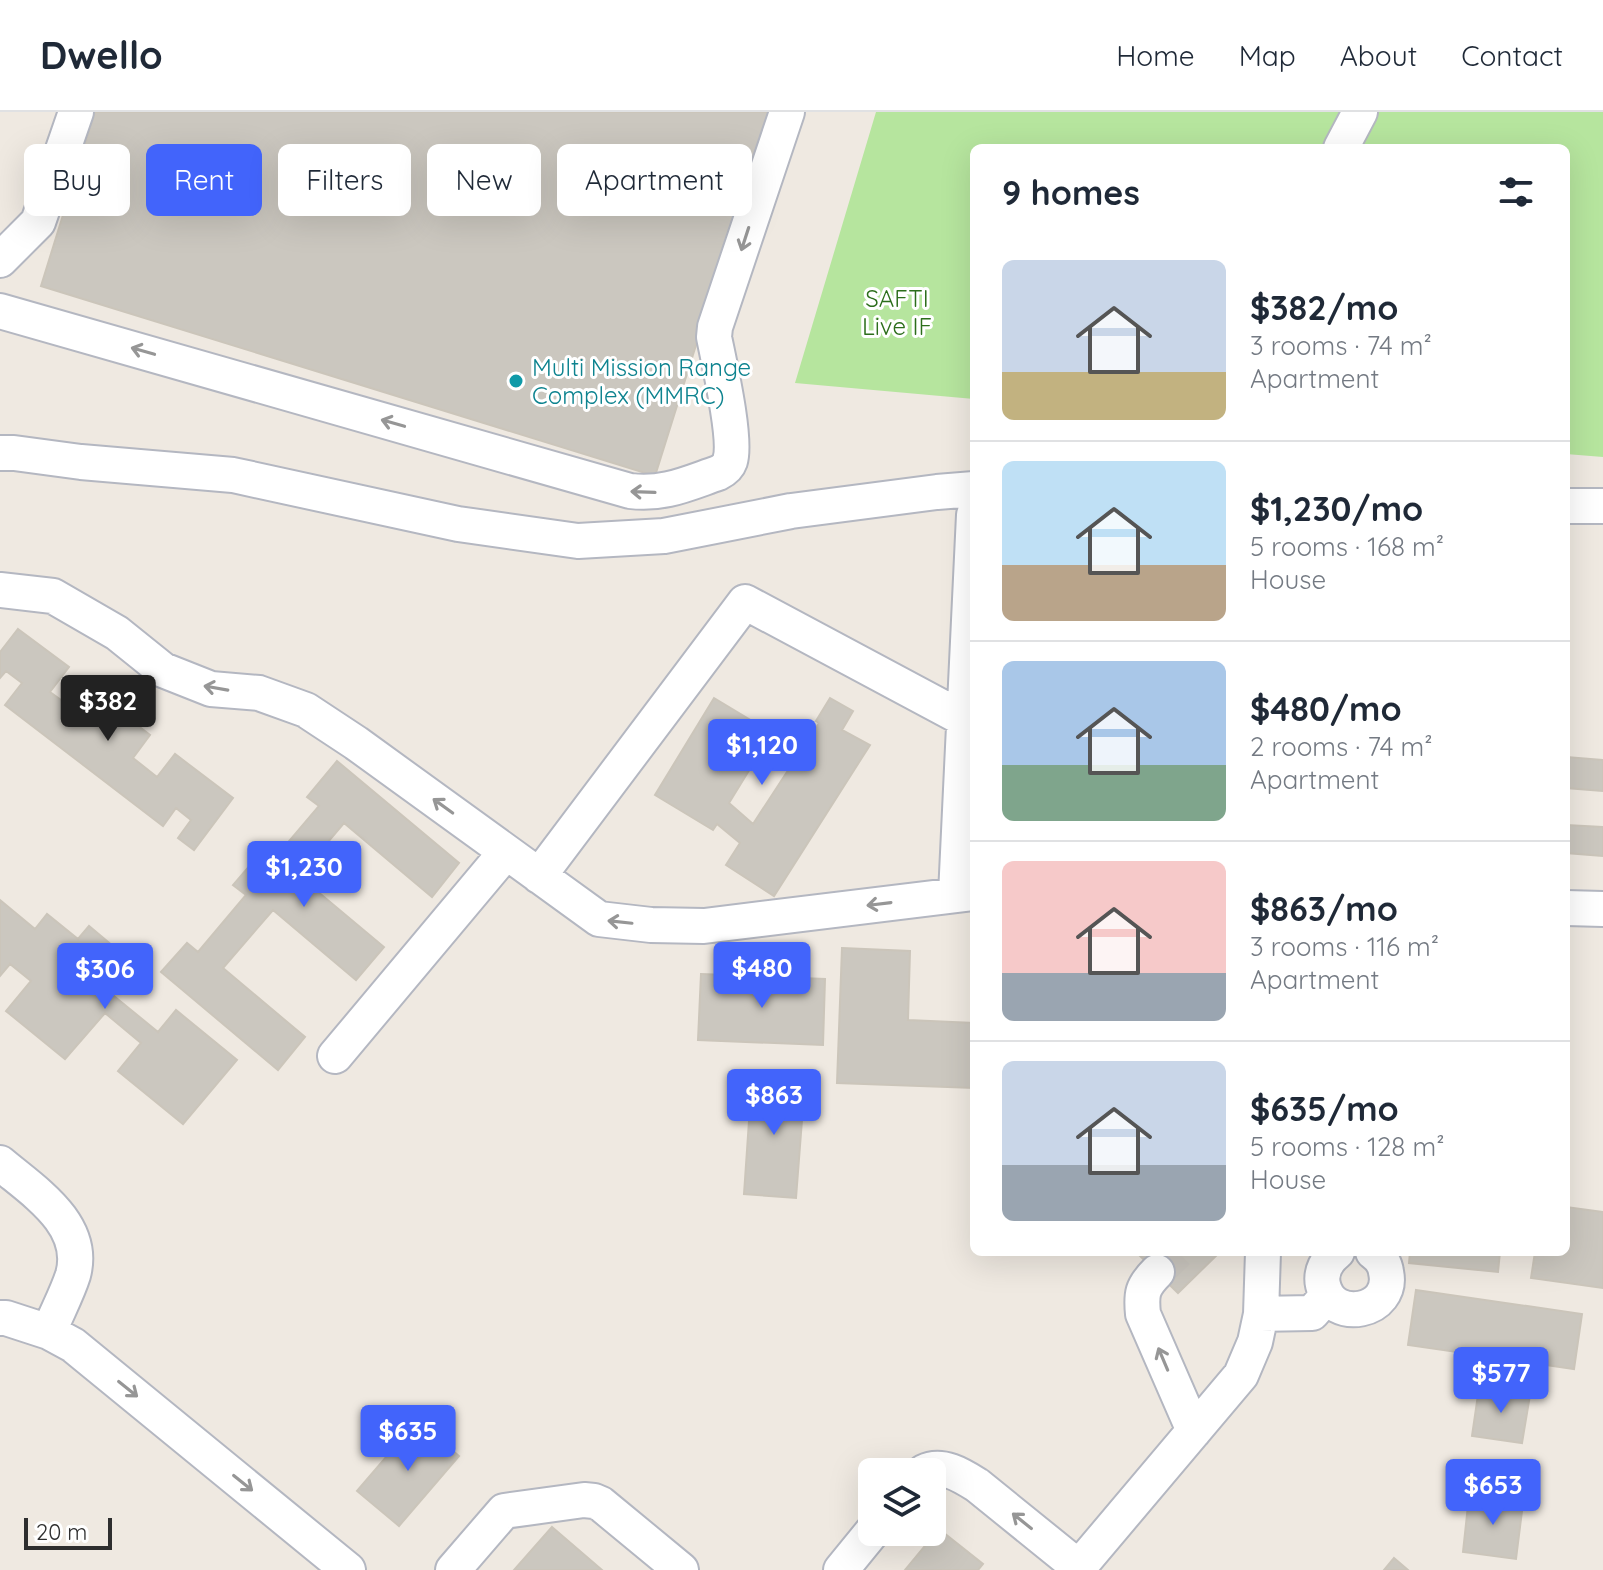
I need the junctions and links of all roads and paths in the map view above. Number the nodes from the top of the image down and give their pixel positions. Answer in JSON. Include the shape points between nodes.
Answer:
{"nodes":[{"id":1,"x":76,"y":112,"type":"edge"},
{"id":2,"x":787,"y":112,"type":"edge"},
{"id":3,"x":1360,"y":112,"type":"edge"},
{"id":4,"x":1343,"y":144,"type":"edge"},
{"id":5,"x":0,"y":260,"type":"edge"},
{"id":6,"x":0,"y":311,"type":"edge"},
{"id":7,"x":0,"y":453,"type":"edge"},
{"id":8,"x":970,"y":489,"type":"edge"},
{"id":9,"x":1570,"y":506,"type":"edge"},
{"id":10,"x":1603,"y":506,"type":"edge"},
{"id":11,"x":0,"y":590,"type":"edge"},
{"id":12,"x":970,"y":597,"type":"edge"},
{"id":13,"x":964,"y":719,"type":"junction"},
{"id":14,"x":506,"y":852,"type":"junction"},
{"id":15,"x":539,"y":876,"type":"junction"},
{"id":16,"x":965,"y":894,"type":"edge"},
{"id":17,"x":1570,"y":908,"type":"edge"},
{"id":18,"x":1603,"y":909,"type":"edge"},
{"id":19,"x":335,"y":1056,"type":"dead end"},
{"id":20,"x":0,"y":1163,"type":"edge"},
{"id":21,"x":1263,"y":1256,"type":"edge"},
{"id":22,"x":1332,"y":1256,"type":"edge"},
{"id":23,"x":1378,"y":1256,"type":"edge"},
{"id":24,"x":1157,"y":1272,"type":"tunnel mouth"},
{"id":25,"x":1327,"y":1296,"type":"junction"},
{"id":26,"x":1261,"y":1314,"type":"junction"},
{"id":27,"x":0,"y":1318,"type":"edge"},
{"id":28,"x":49,"y":1332,"type":"junction"},
{"id":29,"x":1194,"y":1431,"type":"junction"},
{"id":30,"x":946,"y":1470,"type":"edge"},
{"id":31,"x":861,"y":1546,"type":"edge"},
{"id":32,"x":1081,"y":1569,"type":"edge"},
{"id":33,"x":348,"y":1570,"type":"edge"},
{"id":34,"x":453,"y":1570,"type":"edge"},
{"id":35,"x":681,"y":1570,"type":"edge"},
{"id":36,"x":841,"y":1570,"type":"edge"}],
"edges":[{"from":1,"to":5,"type":"lane","via":[[38,222]]},
{"from":2,"to":6,"type":"lane","one_way":true,"via":[[715,327],[732,440],[730,462],[718,473],[666,491],[630,491]]},
{"from":3,"to":4,"type":"lane"},
{"from":7,"to":8,"type":"lane","via":[[233,475],[458,524],[578,541],[664,536],[791,511]]},
{"from":9,"to":10,"type":"lane"},
{"from":14,"to":11,"type":"lane","one_way":true,"via":[[306,710],[259,693],[211,689],[163,670],[117,633],[53,596]]},
{"from":12,"to":13,"type":"lane"},
{"from":13,"to":15,"type":"lane","via":[[745,602]]},
{"from":13,"to":16,"type":"lane"},
{"from":14,"to":15,"type":"lane"},
{"from":14,"to":19,"type":"lane"},
{"from":16,"to":15,"type":"lane","one_way":true,"via":[[704,926],[651,925],[599,919]]},
{"from":17,"to":18,"type":"lane"},
{"from":20,"to":28,"type":"lane","via":[[59,1214],[73,1240],[73,1274]]},
{"from":21,"to":26,"type":"lane"},
{"from":22,"to":25,"type":"lane","via":[[1322,1283]]},
{"from":23,"to":25,"type":"lane","via":[[1388,1280],[1376,1304],[1350,1310]]},
{"from":29,"to":24,"type":"lane","one_way":true,"via":[[1143,1314],[1141,1296]]},
{"from":25,"to":26,"type":"lane","via":[[1312,1313]]},
{"from":26,"to":29,"type":"lane","via":[[1241,1375]]},
{"from":27,"to":28,"type":"lane"},
{"from":28,"to":33,"type":"lane","one_way":true,"via":[[73,1345]]},
{"from":29,"to":32,"type":"lane"},
{"from":32,"to":30,"type":"lane","one_way":true,"via":[[977,1485]]},
{"from":31,"to":36,"type":"lane"},
{"from":34,"to":35,"type":"lane","via":[[504,1511],[584,1500],[601,1504]]}]}
